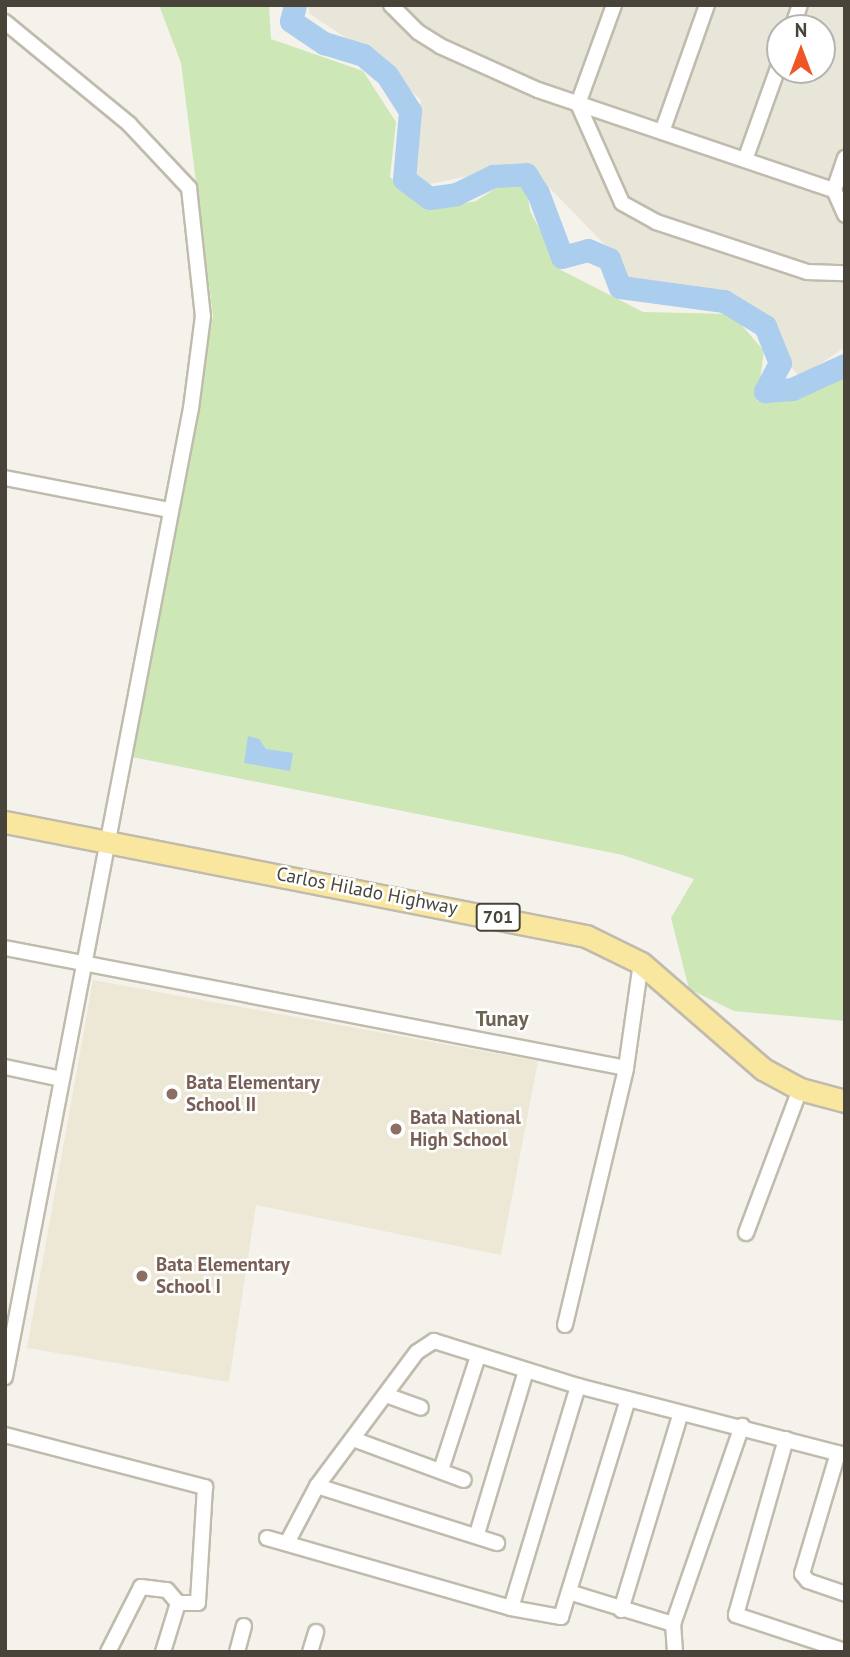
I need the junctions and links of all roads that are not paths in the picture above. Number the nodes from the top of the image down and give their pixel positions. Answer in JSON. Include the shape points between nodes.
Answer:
{"nodes":[{"id":1,"x":391,"y":5,"type":"edge"},
{"id":2,"x":614,"y":5,"type":"edge"},
{"id":3,"x":707,"y":5,"type":"edge"},
{"id":4,"x":5,"y":22,"type":"edge"},
{"id":5,"x":772,"y":84,"type":"edge"},
{"id":6,"x":578,"y":104,"type":"junction"},
{"id":7,"x":662,"y":132,"type":"junction"},
{"id":8,"x":845,"y":158,"type":"edge"},
{"id":9,"x":745,"y":160,"type":"junction"},
{"id":10,"x":834,"y":190,"type":"junction"},
{"id":11,"x":845,"y":215,"type":"edge"},
{"id":12,"x":845,"y":273,"type":"edge"},
{"id":13,"x":5,"y":478,"type":"edge"},
{"id":14,"x":170,"y":510,"type":"junction"},
{"id":15,"x":5,"y":822,"type":"edge"},
{"id":16,"x":105,"y":840,"type":"junction"},
{"id":17,"x":5,"y":948,"type":"edge"},
{"id":18,"x":83,"y":963,"type":"junction"},
{"id":19,"x":641,"y":963,"type":"junction"},
{"id":20,"x":5,"y":1067,"type":"edge"},
{"id":21,"x":626,"y":1068,"type":"junction"},
{"id":22,"x":61,"y":1079,"type":"junction"},
{"id":23,"x":800,"y":1089,"type":"junction"},
{"id":24,"x":845,"y":1101,"type":"edge"},
{"id":25,"x":746,"y":1233,"type":"dead end"},
{"id":26,"x":565,"y":1325,"type":"dead end"},
{"id":27,"x":478,"y":1356,"type":"junction"},
{"id":28,"x":526,"y":1371,"type":"junction"},
{"id":29,"x":5,"y":1377,"type":"edge"},
{"id":30,"x":578,"y":1386,"type":"junction"},
{"id":31,"x":386,"y":1395,"type":"junction"},
{"id":32,"x":628,"y":1399,"type":"junction"},
{"id":33,"x":421,"y":1408,"type":"dead end"},
{"id":34,"x":681,"y":1413,"type":"junction"},
{"id":35,"x":742,"y":1426,"type":"junction"},
{"id":36,"x":5,"y":1435,"type":"edge"},
{"id":37,"x":786,"y":1438,"type":"junction"},
{"id":38,"x":353,"y":1439,"type":"junction"},
{"id":39,"x":841,"y":1454,"type":"edge"},
{"id":40,"x":441,"y":1469,"type":"junction"},
{"id":41,"x":464,"y":1480,"type":"dead end"},
{"id":42,"x":317,"y":1486,"type":"junction"},
{"id":43,"x":477,"y":1534,"type":"junction"},
{"id":44,"x":267,"y":1538,"type":"dead end"},
{"id":45,"x":288,"y":1541,"type":"junction"},
{"id":46,"x":496,"y":1544,"type":"dead end"},
{"id":47,"x":572,"y":1593,"type":"junction"},
{"id":48,"x":845,"y":1594,"type":"edge"},
{"id":49,"x":178,"y":1603,"type":"junction"},
{"id":50,"x":511,"y":1608,"type":"junction"},
{"id":51,"x":621,"y":1610,"type":"junction"},
{"id":52,"x":673,"y":1623,"type":"junction"},
{"id":53,"x":244,"y":1626,"type":"dead end"},
{"id":54,"x":316,"y":1632,"type":"dead end"},
{"id":55,"x":845,"y":1651,"type":"edge"},
{"id":56,"x":108,"y":1652,"type":"edge"},
{"id":57,"x":163,"y":1652,"type":"edge"},
{"id":58,"x":237,"y":1652,"type":"edge"},
{"id":59,"x":310,"y":1652,"type":"edge"},
{"id":60,"x":675,"y":1652,"type":"edge"}],
"edges":[{"from":1,"to":6,"type":"street","via":[[440,46]]},
{"from":2,"to":6,"type":"street"},
{"from":3,"to":7,"type":"street"},
{"from":4,"to":14,"type":"street","via":[[129,124],[189,188],[203,316]]},
{"from":5,"to":9,"type":"street"},
{"from":6,"to":7,"type":"street"},
{"from":6,"to":12,"type":"street","via":[[622,203],[634,213],[807,272]]},
{"from":7,"to":9,"type":"street"},
{"from":8,"to":10,"type":"street"},
{"from":9,"to":10,"type":"street"},
{"from":10,"to":11,"type":"street"},
{"from":13,"to":14,"type":"street"},
{"from":14,"to":16,"type":"street"},
{"from":15,"to":16,"type":"main road","name":"Carlos Hilado Highway","number":"701"},
{"from":16,"to":18,"type":"street"},
{"from":16,"to":19,"type":"main road","name":"Carlos Hilado Highway","number":"701","via":[[586,936]]},
{"from":17,"to":18,"type":"street"},
{"from":18,"to":21,"type":"street"},
{"from":18,"to":22,"type":"street"},
{"from":19,"to":21,"type":"street"},
{"from":19,"to":23,"type":"main road","name":"Carlos Hilado Highway","number":"701","via":[[733,1046]]},
{"from":20,"to":22,"type":"street"},
{"from":21,"to":26,"type":"street"},
{"from":22,"to":29,"type":"street"},
{"from":23,"to":24,"type":"main road","name":"Carlos Hilado Highway","number":"701"},
{"from":23,"to":25,"type":"street"},
{"from":27,"to":28,"type":"street"},
{"from":27,"to":31,"type":"street","via":[[428,1342]]},
{"from":27,"to":40,"type":"street"},
{"from":28,"to":30,"type":"street"},
{"from":28,"to":43,"type":"street"},
{"from":30,"to":32,"type":"street"},
{"from":30,"to":50,"type":"street"},
{"from":31,"to":33,"type":"street"},
{"from":31,"to":38,"type":"street"},
{"from":32,"to":34,"type":"street"},
{"from":32,"to":47,"type":"street"},
{"from":34,"to":35,"type":"street"},
{"from":34,"to":51,"type":"street"},
{"from":35,"to":37,"type":"street"},
{"from":35,"to":52,"type":"street"},
{"from":36,"to":49,"type":"street","via":[[205,1487],[198,1602]]},
{"from":37,"to":39,"type":"street"},
{"from":37,"to":55,"type":"street","via":[[737,1615]]},
{"from":38,"to":40,"type":"street"},
{"from":38,"to":42,"type":"street"},
{"from":39,"to":48,"type":"street","via":[[803,1574],[808,1581]]},
{"from":40,"to":41,"type":"street"},
{"from":42,"to":43,"type":"street"},
{"from":42,"to":45,"type":"street"},
{"from":43,"to":46,"type":"street"},
{"from":44,"to":45,"type":"street"},
{"from":45,"to":50,"type":"street"},
{"from":47,"to":50,"type":"street","via":[[565,1615],[556,1619]]},
{"from":47,"to":51,"type":"street"},
{"from":49,"to":56,"type":"street","via":[[167,1590],[141,1587]]},
{"from":49,"to":57,"type":"street"},
{"from":51,"to":52,"type":"street"},
{"from":52,"to":60,"type":"street"},
{"from":53,"to":58,"type":"street"},
{"from":54,"to":59,"type":"street"}]}
